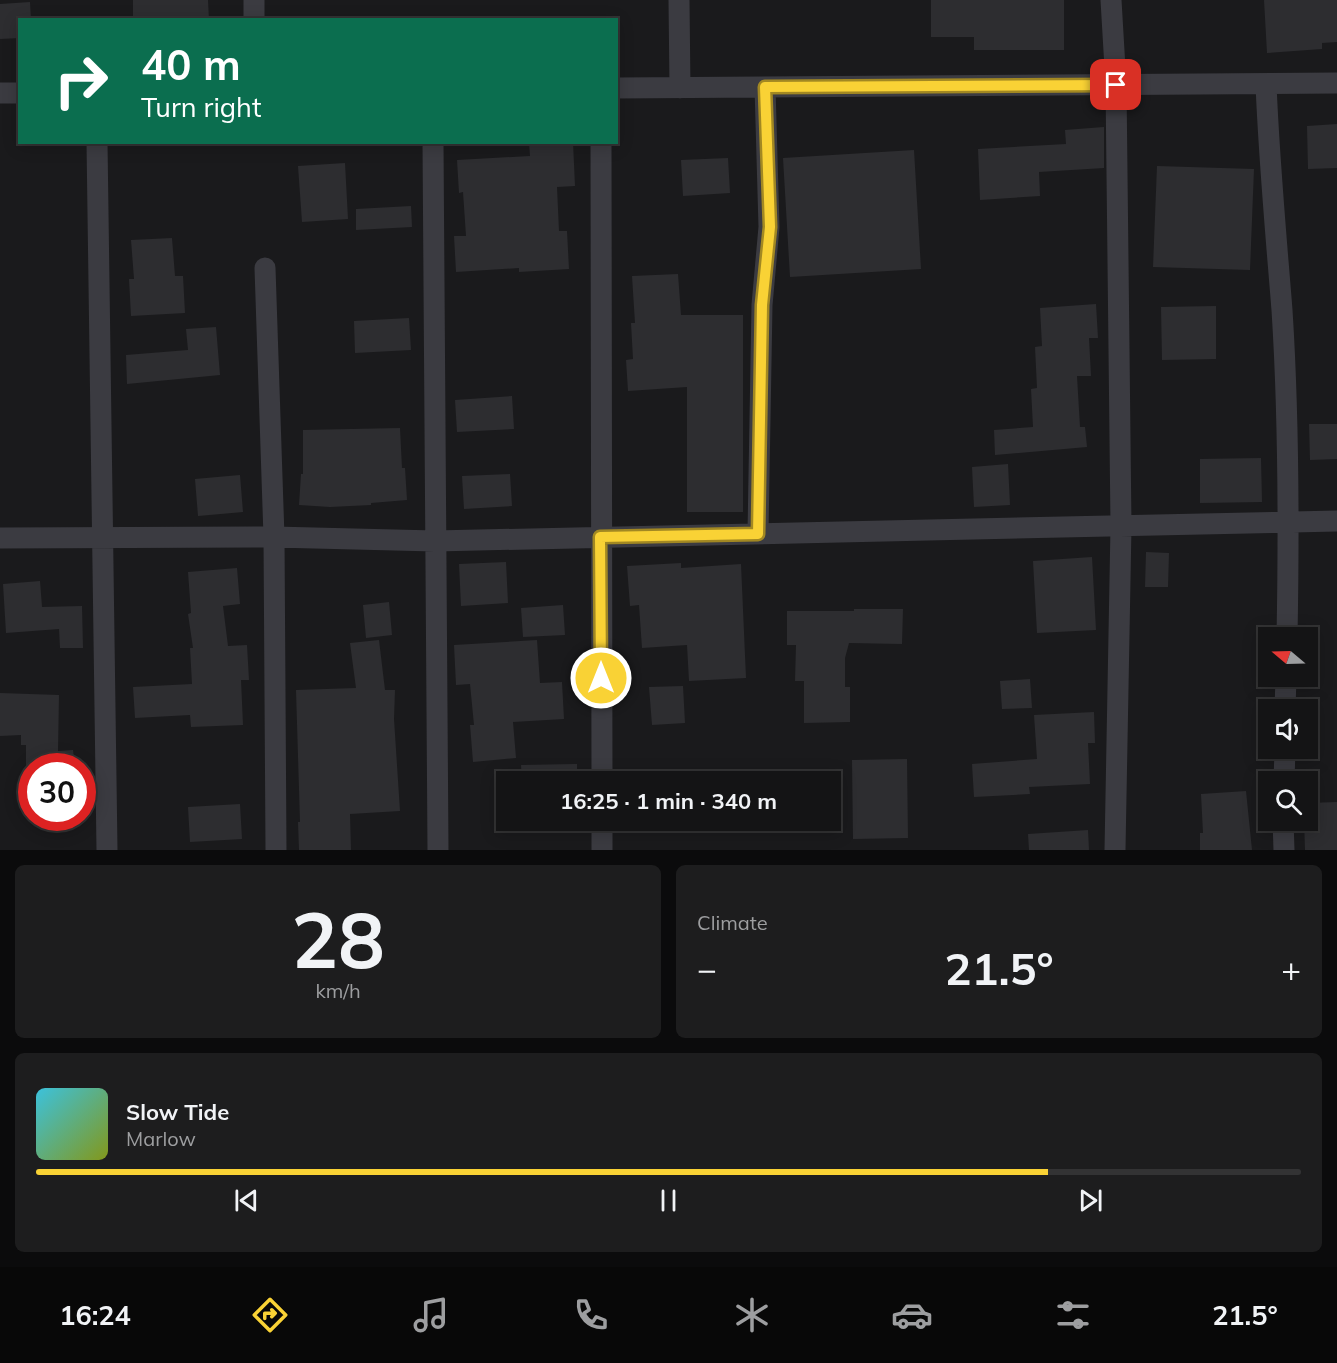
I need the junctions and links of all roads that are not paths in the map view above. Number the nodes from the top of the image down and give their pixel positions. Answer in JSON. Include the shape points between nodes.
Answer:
{"nodes":[{"id":1,"x":254,"y":0,"type":"edge"},
{"id":2,"x":679,"y":0,"type":"edge"},
{"id":3,"x":1111,"y":0,"type":"edge"},
{"id":4,"x":254,"y":18,"type":"edge"},
{"id":5,"x":1337,"y":83,"type":"edge"},
{"id":6,"x":1266,"y":84,"type":"junction"},
{"id":7,"x":1116,"y":85,"type":"junction"},
{"id":8,"x":765,"y":87,"type":"junction"},
{"id":9,"x":618,"y":88,"type":"edge"},
{"id":10,"x":680,"y":88,"type":"junction"},
{"id":11,"x":0,"y":93,"type":"edge"},
{"id":12,"x":18,"y":93,"type":"edge"},
{"id":13,"x":97,"y":144,"type":"edge"},
{"id":14,"x":433,"y":144,"type":"edge"},
{"id":15,"x":601,"y":144,"type":"edge"},
{"id":16,"x":265,"y":268,"type":"dead end"},
{"id":17,"x":1337,"y":521,"type":"edge"},
{"id":18,"x":1289,"y":522,"type":"junction"},
{"id":19,"x":1121,"y":526,"type":"junction"},
{"id":20,"x":758,"y":534,"type":"junction"},
{"id":21,"x":274,"y":537,"type":"junction"},
{"id":22,"x":600,"y":537,"type":"junction"},
{"id":23,"x":0,"y":538,"type":"edge"},
{"id":24,"x":104,"y":538,"type":"junction"},
{"id":25,"x":435,"y":541,"type":"junction"},
{"id":26,"x":1287,"y":627,"type":"edge"},
{"id":27,"x":602,"y":771,"type":"edge"},
{"id":28,"x":602,"y":831,"type":"edge"},
{"id":29,"x":1283,"y":831,"type":"edge"},
{"id":30,"x":107,"y":850,"type":"edge"},
{"id":31,"x":276,"y":850,"type":"edge"},
{"id":32,"x":438,"y":850,"type":"edge"},
{"id":33,"x":602,"y":850,"type":"edge"},
{"id":34,"x":1115,"y":850,"type":"edge"},
{"id":35,"x":1284,"y":850,"type":"edge"}],
"edges":[{"from":1,"to":4,"type":"street"},
{"from":2,"to":10,"type":"street"},
{"from":3,"to":7,"type":"street"},
{"from":5,"to":6,"type":"street"},
{"from":6,"to":7,"type":"street"},
{"from":6,"to":18,"type":"street","via":[[1282,312]]},
{"from":7,"to":8,"type":"street"},
{"from":7,"to":19,"type":"street"},
{"from":8,"to":10,"type":"street"},
{"from":8,"to":20,"type":"street","via":[[770,227],[762,305]]},
{"from":9,"to":10,"type":"street"},
{"from":11,"to":12,"type":"street"},
{"from":13,"to":24,"type":"street"},
{"from":14,"to":25,"type":"street"},
{"from":15,"to":22,"type":"street"},
{"from":16,"to":21,"type":"street"},
{"from":17,"to":18,"type":"street"},
{"from":18,"to":19,"type":"street"},
{"from":18,"to":26,"type":"street"},
{"from":19,"to":20,"type":"street"},
{"from":19,"to":34,"type":"street"},
{"from":20,"to":22,"type":"street"},
{"from":21,"to":24,"type":"street"},
{"from":21,"to":25,"type":"street"},
{"from":21,"to":31,"type":"street"},
{"from":22,"to":25,"type":"street"},
{"from":22,"to":27,"type":"street"},
{"from":23,"to":24,"type":"street"},
{"from":24,"to":30,"type":"street"},
{"from":25,"to":32,"type":"street"},
{"from":28,"to":33,"type":"street"},
{"from":29,"to":35,"type":"street"}]}
